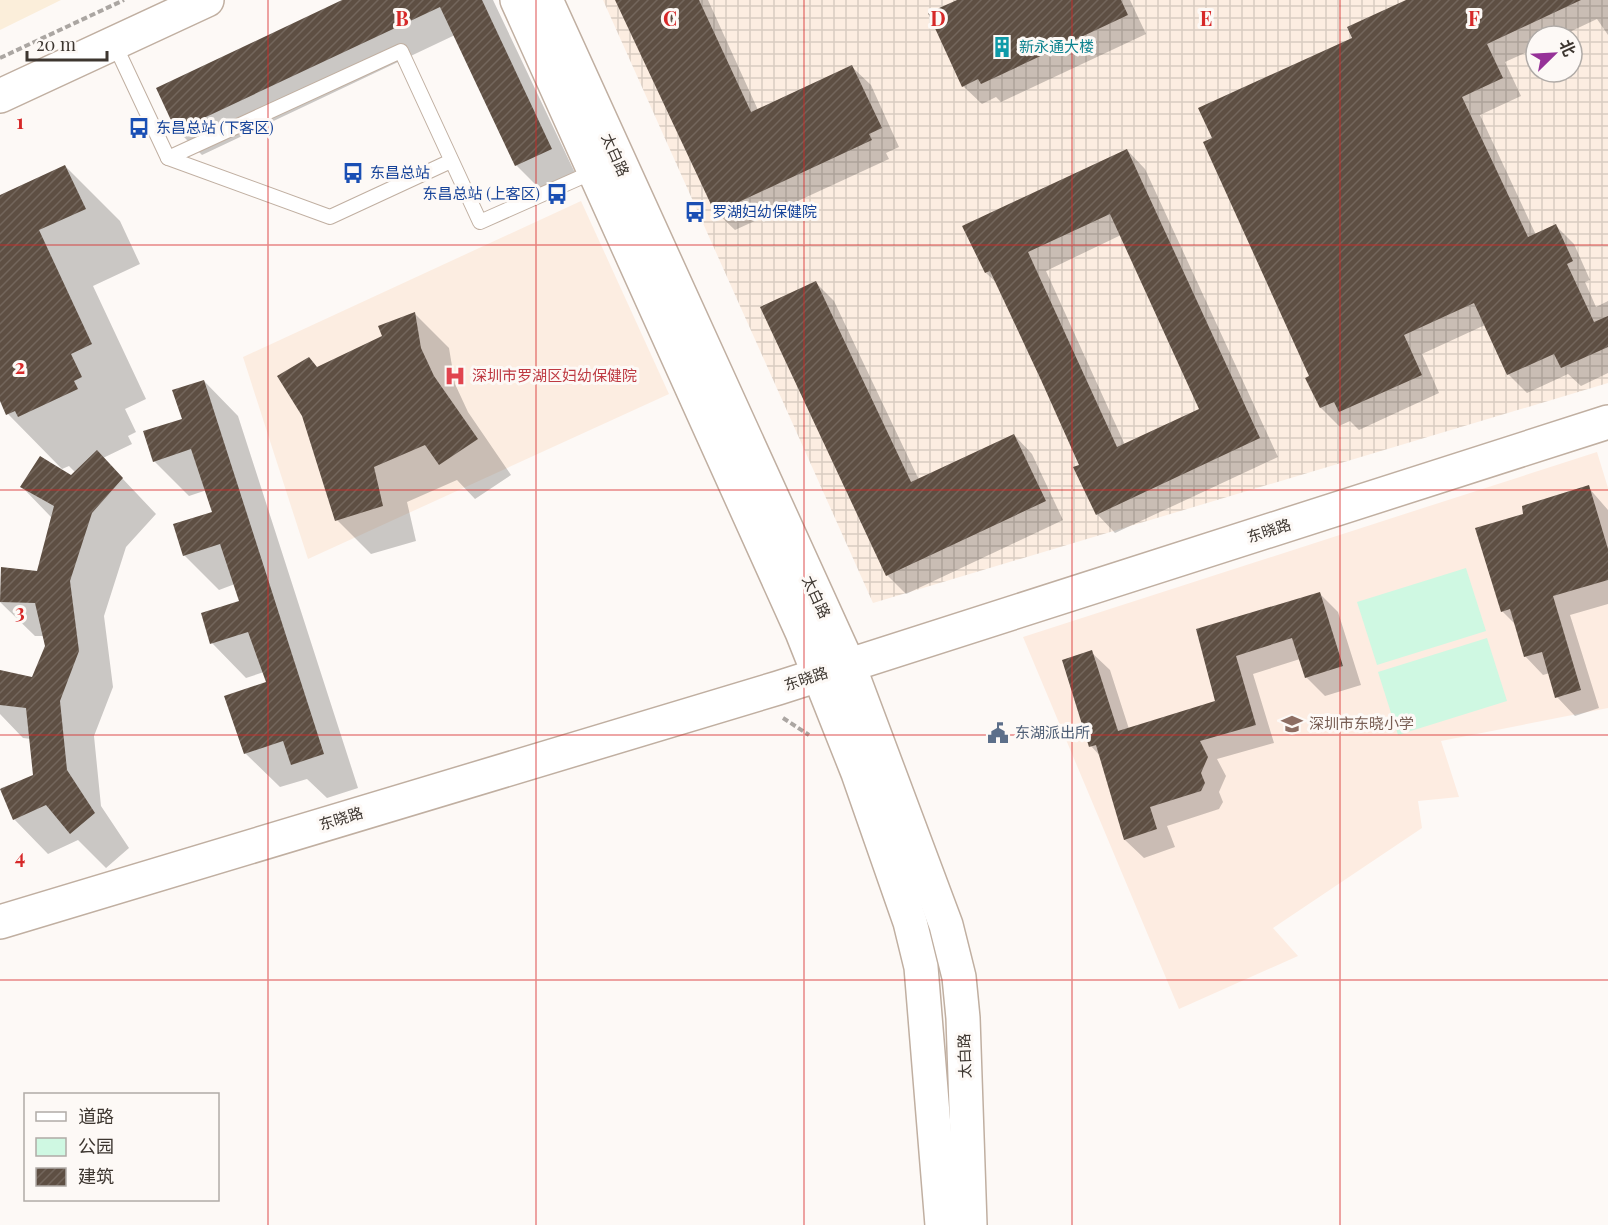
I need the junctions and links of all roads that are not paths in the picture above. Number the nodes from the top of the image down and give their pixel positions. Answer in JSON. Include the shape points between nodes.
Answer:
{"nodes":[{"id":1,"x":207,"y":0,"type":"edge"},
{"id":2,"x":517,"y":0,"type":"edge"},
{"id":3,"x":546,"y":0,"type":"edge"},
{"id":4,"x":114,"y":43,"type":"junction"},
{"id":5,"x":0,"y":96,"type":"edge"},
{"id":6,"x":168,"y":158,"type":"junction"},
{"id":7,"x":452,"y":161,"type":"junction"},
{"id":8,"x":606,"y":167,"type":"junction"},
{"id":9,"x":1608,"y":422,"type":"edge"},
{"id":10,"x":834,"y":670,"type":"junction"},
{"id":11,"x":0,"y":922,"type":"edge"},
{"id":12,"x":942,"y":1225,"type":"edge"},
{"id":13,"x":970,"y":1225,"type":"edge"}],
"edges":[{"from":1,"to":4,"type":"main road"},
{"from":2,"to":8,"type":"main road","name":"太白路"},
{"from":3,"to":8,"type":"main road","name":"太白路"},
{"from":4,"to":5,"type":"main road"},
{"from":4,"to":6,"type":"lane"},
{"from":6,"to":7,"type":"lane","via":[[330,216]]},
{"from":6,"to":7,"type":"lane","via":[[401,51]]},
{"from":7,"to":8,"type":"lane","via":[[480,222]]},
{"from":8,"to":10,"type":"main road","name":"太白路"},
{"from":9,"to":10,"type":"main road","name":"东晓路"},
{"from":10,"to":11,"type":"main road","name":"东晓路"},
{"from":10,"to":12,"type":"main road","name":"太白路","via":[[921,967]]},
{"from":10,"to":13,"type":"main road","name":"太白路","via":[[938,903],[956,959],[964,1040]]}]}
